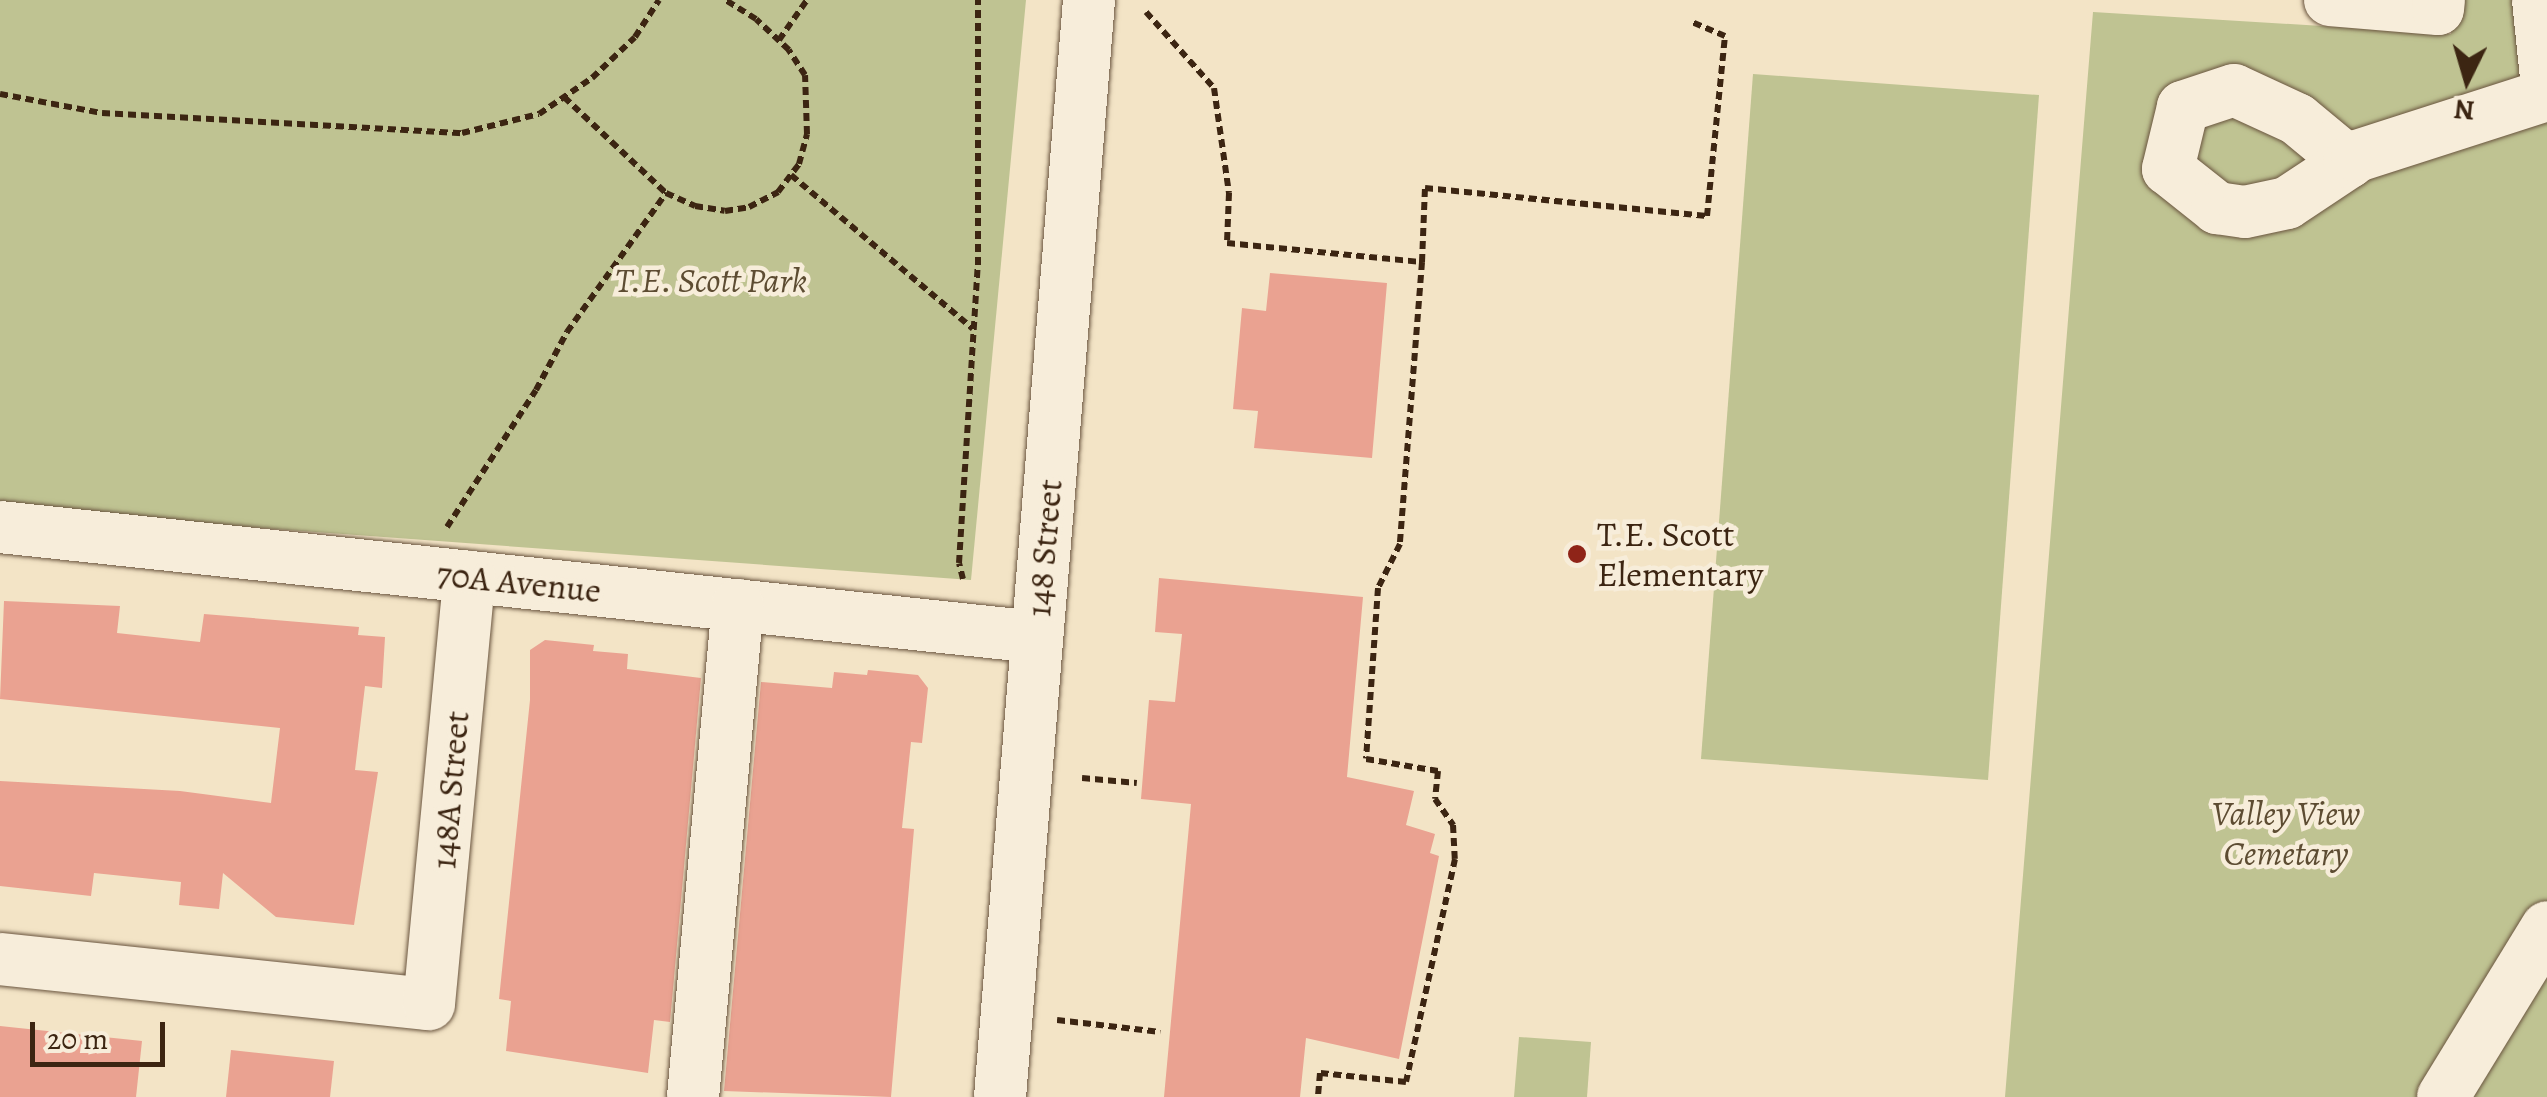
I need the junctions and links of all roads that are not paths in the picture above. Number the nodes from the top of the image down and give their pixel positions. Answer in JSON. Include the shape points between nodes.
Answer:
{"nodes":[{"id":1,"x":1090,"y":0,"type":"edge"},
{"id":2,"x":2330,"y":0,"type":"edge"},
{"id":3,"x":2538,"y":0,"type":"edge"},
{"id":4,"x":2438,"y":5,"type":"edge"},
{"id":5,"x":2547,"y":87,"type":"edge"},
{"id":6,"x":2547,"y":94,"type":"edge"},
{"id":7,"x":2349,"y":162,"type":"dead end"},
{"id":8,"x":0,"y":527,"type":"edge"},
{"id":9,"x":457,"y":560,"type":"junction"},
{"id":10,"x":738,"y":604,"type":"junction"},
{"id":11,"x":1037,"y":637,"type":"junction"},
{"id":12,"x":2547,"y":927,"type":"edge"},
{"id":13,"x":0,"y":959,"type":"edge"},
{"id":14,"x":693,"y":1097,"type":"edge"},
{"id":15,"x":1000,"y":1097,"type":"edge"},
{"id":16,"x":2443,"y":1097,"type":"edge"}],
"edges":[{"from":1,"to":11,"type":"street","name":"148 Street"},
{"from":2,"to":4,"type":"street"},
{"from":3,"to":5,"type":"street"},
{"from":6,"to":7,"type":"street"},
{"from":8,"to":9,"type":"street","name":"70A Avenue"},
{"from":9,"to":10,"type":"street","name":"70A Avenue"},
{"from":9,"to":13,"type":"street","name":"148A Street","via":[[430,1004]]},
{"from":10,"to":11,"type":"street","name":"70A Avenue"},
{"from":10,"to":14,"type":"street"},
{"from":11,"to":15,"type":"street","name":"148 Street"},
{"from":12,"to":16,"type":"street"}]}
